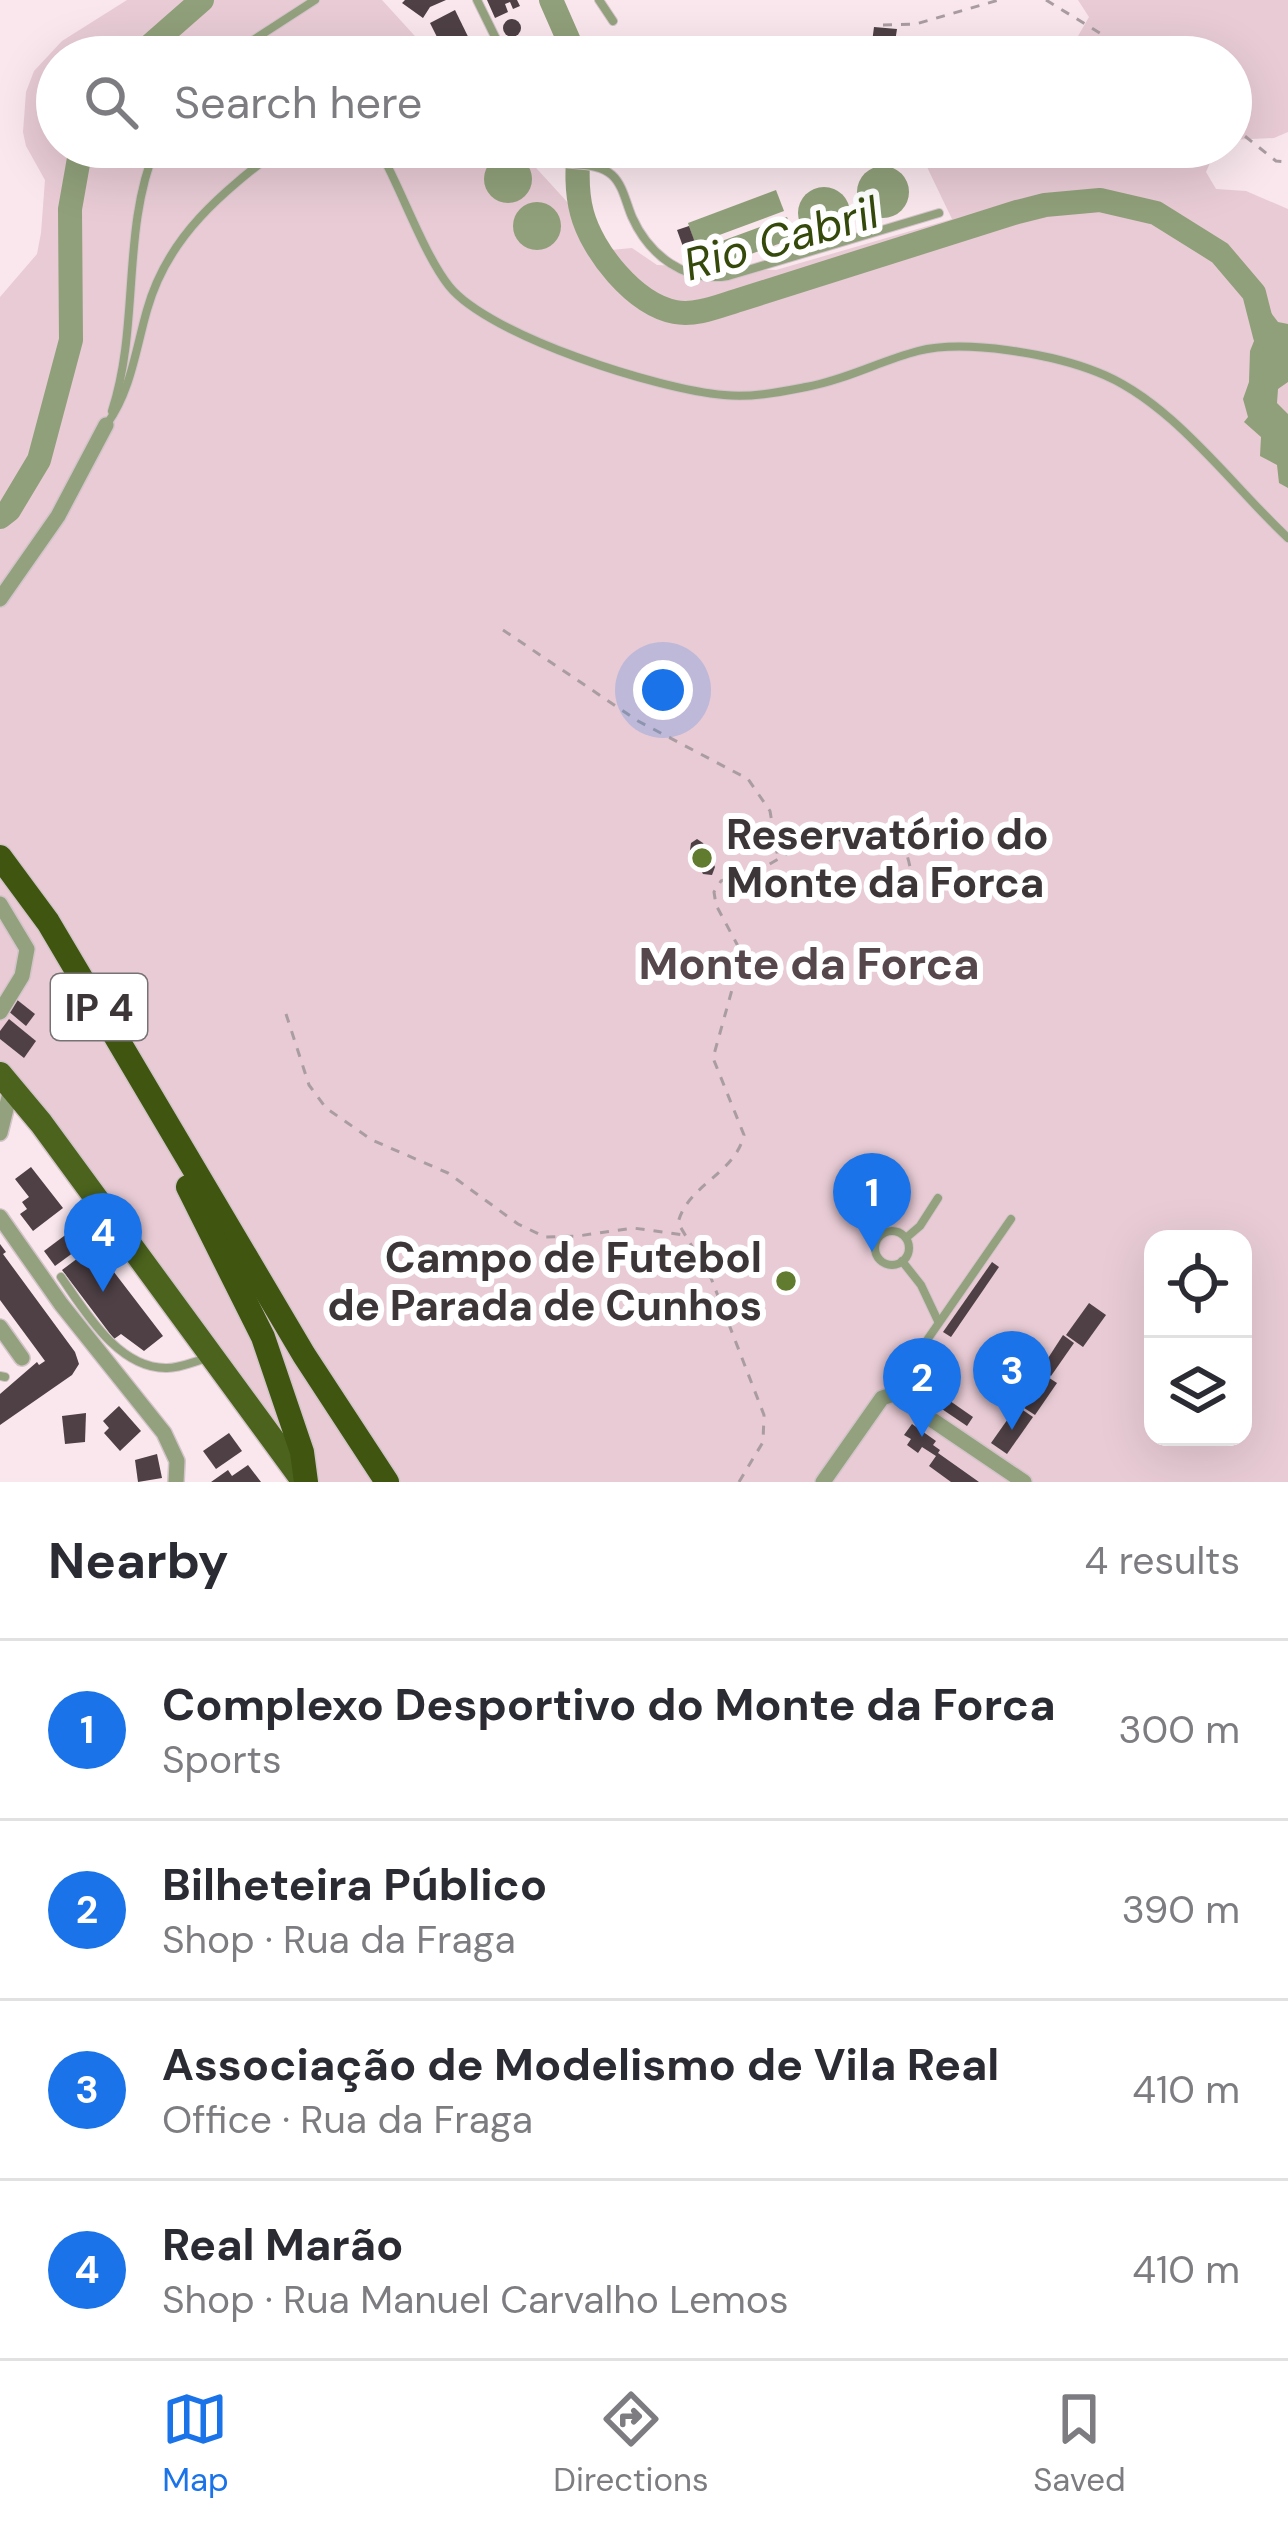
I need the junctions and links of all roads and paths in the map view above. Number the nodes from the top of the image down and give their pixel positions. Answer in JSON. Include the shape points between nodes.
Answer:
{"nodes":[{"id":1,"x":315,"y":0,"type":"edge"},
{"id":2,"x":477,"y":0,"type":"edge"},
{"id":3,"x":599,"y":0,"type":"edge"},
{"id":4,"x":999,"y":0,"type":"edge"},
{"id":5,"x":1046,"y":0,"type":"edge"},
{"id":6,"x":614,"y":21,"type":"dead end"},
{"id":7,"x":883,"y":25,"type":"dead end"},
{"id":8,"x":259,"y":36,"type":"edge"},
{"id":9,"x":495,"y":36,"type":"edge"},
{"id":10,"x":1105,"y":36,"type":"edge"},
{"id":11,"x":1252,"y":142,"type":"edge"},
{"id":12,"x":1288,"y":162,"type":"edge"},
{"id":13,"x":150,"y":168,"type":"edge"},
{"id":14,"x":255,"y":168,"type":"edge"},
{"id":15,"x":389,"y":168,"type":"edge"},
{"id":16,"x":597,"y":168,"type":"edge"},
{"id":17,"x":939,"y":213,"type":"dead end"},
{"id":18,"x":106,"y":425,"type":"junction"},
{"id":19,"x":1288,"y":538,"type":"edge"},
{"id":20,"x":0,"y":599,"type":"edge"},
{"id":21,"x":503,"y":631,"type":"dead end"},
{"id":22,"x":0,"y":856,"type":"edge"},
{"id":23,"x":778,"y":860,"type":"junction"},
{"id":24,"x":0,"y":872,"type":"edge"},
{"id":25,"x":0,"y":904,"type":"edge"},
{"id":26,"x":913,"y":905,"type":"dead end"},
{"id":27,"x":6,"y":990,"type":"edge"},
{"id":28,"x":0,"y":1012,"type":"edge"},
{"id":29,"x":286,"y":1014,"type":"dead end"},
{"id":30,"x":6,"y":1079,"type":"edge"},
{"id":31,"x":160,"y":1131,"type":"junction"},
{"id":32,"x":0,"y":1133,"type":"edge"},
{"id":33,"x":938,"y":1198,"type":"dead end"},
{"id":34,"x":0,"y":1217,"type":"edge"},
{"id":35,"x":1011,"y":1219,"type":"dead end"},
{"id":36,"x":686,"y":1236,"type":"junction"},
{"id":37,"x":906,"y":1238,"type":"junction"},
{"id":38,"x":902,"y":1261,"type":"junction"},
{"id":39,"x":61,"y":1277,"type":"dead end"},
{"id":40,"x":939,"y":1322,"type":"junction"},
{"id":41,"x":0,"y":1327,"type":"edge"},
{"id":42,"x":212,"y":1356,"type":"junction"},
{"id":43,"x":22,"y":1358,"type":"dead end"},
{"id":44,"x":891,"y":1394,"type":"junction"},
{"id":45,"x":176,"y":1482,"type":"edge"},
{"id":46,"x":305,"y":1482,"type":"edge"},
{"id":47,"x":374,"y":1482,"type":"edge"},
{"id":48,"x":387,"y":1482,"type":"edge"},
{"id":49,"x":739,"y":1482,"type":"edge"},
{"id":50,"x":824,"y":1482,"type":"edge"},
{"id":51,"x":1024,"y":1482,"type":"edge"}],
"edges":[{"from":1,"to":8,"type":"lane"},
{"from":2,"to":9,"type":"lane"},
{"from":3,"to":6,"type":"lane"},
{"from":4,"to":7,"type":"path"},
{"from":5,"to":10,"type":"path"},
{"from":11,"to":12,"type":"path"},
{"from":13,"to":18,"type":"lane","via":[[122,368]]},
{"from":14,"to":18,"type":"lane","via":[[178,240]]},
{"from":15,"to":19,"type":"lane","via":[[448,285],[532,340],[678,388],[730,396],[827,383],[932,349],[1074,364],[1159,409]]},
{"from":16,"to":17,"type":"lane","via":[[617,181],[654,251],[710,278]]},
{"from":18,"to":20,"type":"street","via":[[58,516]]},
{"from":21,"to":23,"type":"path","via":[[638,721],[748,779],[770,811]]},
{"from":22,"to":48,"type":"highway","number":"IP 4","via":[[48,922]]},
{"from":23,"to":26,"type":"path","via":[[814,838],[883,828],[910,858]]},
{"from":23,"to":36,"type":"path","via":[[721,881],[714,892],[740,961],[713,1058],[744,1135],[734,1160],[680,1215]]},
{"from":24,"to":31,"type":"highway","number":"IP 4"},
{"from":25,"to":27,"type":"street","via":[[27,949],[22,976]]},
{"from":27,"to":28,"type":"street"},
{"from":29,"to":36,"type":"path","via":[[309,1085],[326,1108],[372,1140],[448,1173],[518,1224],[545,1237],[633,1228]]},
{"from":30,"to":32,"type":"street"},
{"from":30,"to":42,"type":"main road"},
{"from":31,"to":46,"type":"highway","via":[[263,1337]]},
{"from":31,"to":47,"type":"highway","number":"IP 4"},
{"from":33,"to":37,"type":"lane"},
{"from":34,"to":45,"type":"street","via":[[164,1433]]},
{"from":35,"to":40,"type":"lane"},
{"from":36,"to":49,"type":"path","via":[[711,1278],[764,1415],[763,1442]]},
{"from":37,"to":38,"type":"lane"},
{"from":37,"to":38,"type":"lane","via":[[892,1230],[875,1242],[883,1262]]},
{"from":38,"to":40,"type":"lane"},
{"from":39,"to":42,"type":"lane","via":[[111,1341],[142,1361],[166,1368]]},
{"from":40,"to":44,"type":"lane"},
{"from":41,"to":43,"type":"street"},
{"from":42,"to":46,"type":"main road"},
{"from":44,"to":50,"type":"street"},
{"from":44,"to":51,"type":"street"}]}
